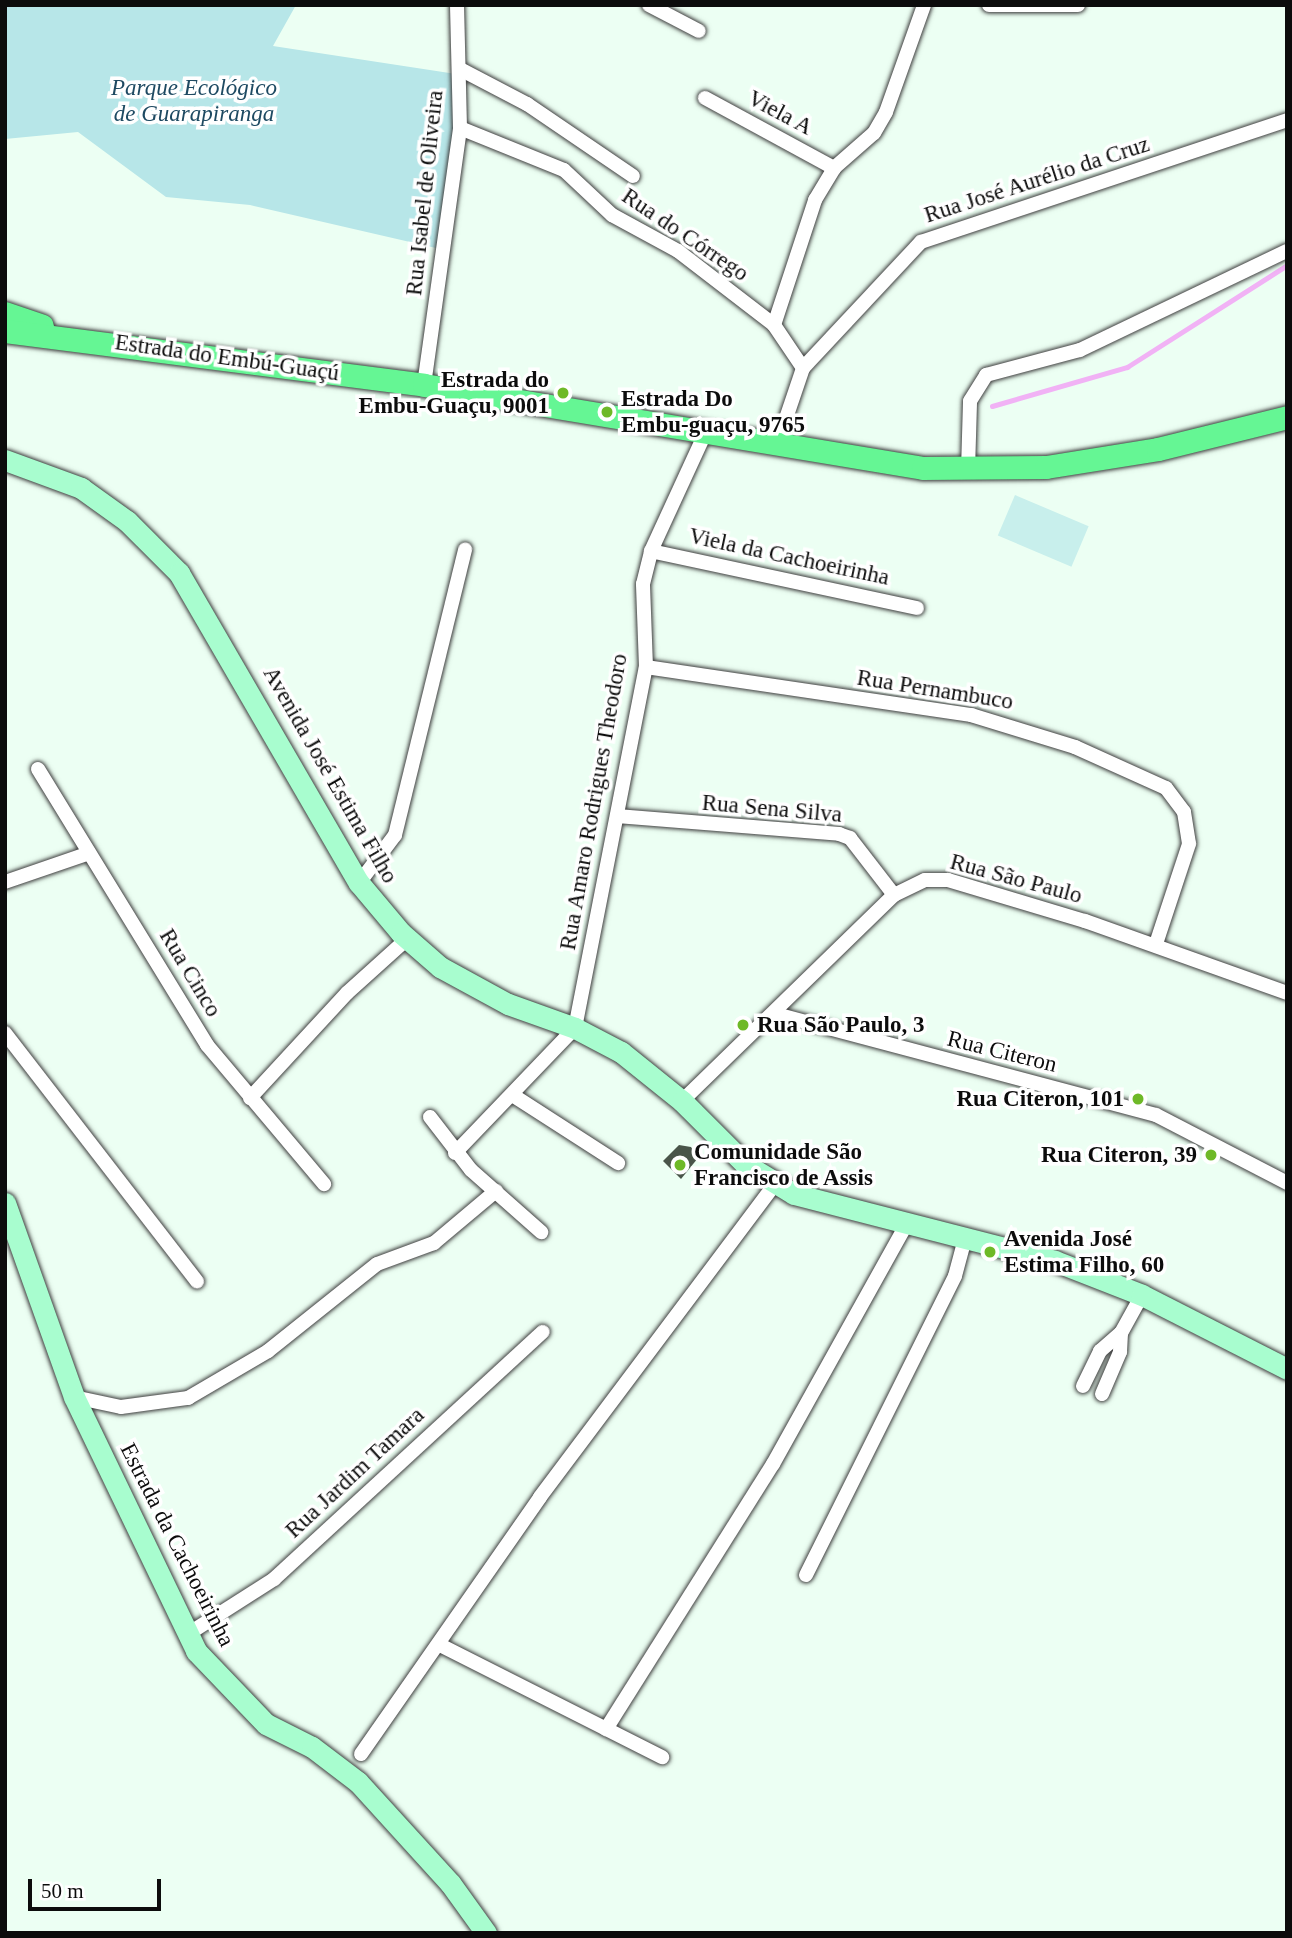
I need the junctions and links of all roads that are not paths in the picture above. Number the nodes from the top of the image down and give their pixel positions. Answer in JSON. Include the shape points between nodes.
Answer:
{"nodes":[{"id":1,"x":457,"y":5,"type":"edge"},
{"id":2,"x":649,"y":5,"type":"edge"},
{"id":3,"x":924,"y":5,"type":"edge"},
{"id":4,"x":989,"y":5,"type":"edge"},
{"id":5,"x":1078,"y":5,"type":"edge"},
{"id":6,"x":699,"y":31,"type":"dead end"},
{"id":7,"x":460,"y":69,"type":"junction"},
{"id":8,"x":705,"y":98,"type":"dead end"},
{"id":9,"x":1287,"y":120,"type":"edge"},
{"id":10,"x":460,"y":128,"type":"junction"},
{"id":11,"x":834,"y":168,"type":"junction"},
{"id":12,"x":633,"y":176,"type":"dead end"},
{"id":13,"x":1287,"y":251,"type":"edge"},
{"id":14,"x":5,"y":313,"type":"edge"},
{"id":15,"x":774,"y":325,"type":"junction"},
{"id":16,"x":5,"y":331,"type":"edge"},
{"id":17,"x":78,"y":338,"type":"junction"},
{"id":18,"x":803,"y":368,"type":"junction"},
{"id":19,"x":424,"y":385,"type":"junction"},
{"id":20,"x":1287,"y":418,"type":"edge"},
{"id":21,"x":707,"y":429,"type":"junction"},
{"id":22,"x":778,"y":442,"type":"junction"},
{"id":23,"x":5,"y":460,"type":"edge"},
{"id":24,"x":968,"y":470,"type":"junction"},
{"id":25,"x":465,"y":549,"type":"dead end"},
{"id":26,"x":651,"y":551,"type":"junction"},
{"id":27,"x":917,"y":608,"type":"dead end"},
{"id":28,"x":646,"y":667,"type":"junction"},
{"id":29,"x":38,"y":769,"type":"dead end"},
{"id":30,"x":617,"y":817,"type":"junction"},
{"id":31,"x":89,"y":853,"type":"junction"},
{"id":32,"x":5,"y":882,"type":"edge"},
{"id":33,"x":359,"y":883,"type":"junction"},
{"id":34,"x":894,"y":895,"type":"junction"},
{"id":35,"x":407,"y":939,"type":"junction"},
{"id":36,"x":1156,"y":944,"type":"junction"},
{"id":37,"x":1287,"y":993,"type":"edge"},
{"id":38,"x":776,"y":1014,"type":"junction"},
{"id":39,"x":575,"y":1028,"type":"junction"},
{"id":40,"x":5,"y":1032,"type":"edge"},
{"id":41,"x":514,"y":1096,"type":"junction"},
{"id":42,"x":250,"y":1098,"type":"junction"},
{"id":43,"x":682,"y":1101,"type":"junction"},
{"id":44,"x":430,"y":1117,"type":"dead end"},
{"id":45,"x":455,"y":1153,"type":"junction"},
{"id":46,"x":618,"y":1163,"type":"dead end"},
{"id":47,"x":1287,"y":1183,"type":"edge"},
{"id":48,"x":324,"y":1184,"type":"dead end"},
{"id":49,"x":775,"y":1184,"type":"junction"},
{"id":50,"x":496,"y":1191,"type":"junction"},
{"id":51,"x":5,"y":1203,"type":"edge"},
{"id":52,"x":906,"y":1225,"type":"junction"},
{"id":53,"x":541,"y":1232,"type":"dead end"},
{"id":54,"x":965,"y":1239,"type":"junction"},
{"id":55,"x":197,"y":1281,"type":"dead end"},
{"id":56,"x":1142,"y":1295,"type":"junction"},
{"id":57,"x":542,"y":1332,"type":"dead end"},
{"id":58,"x":1121,"y":1333,"type":"junction"},
{"id":59,"x":1287,"y":1369,"type":"edge"},
{"id":60,"x":1083,"y":1386,"type":"dead end"},
{"id":61,"x":1102,"y":1394,"type":"dead end"},
{"id":62,"x":74,"y":1396,"type":"junction"},
{"id":63,"x":806,"y":1575,"type":"dead end"},
{"id":64,"x":188,"y":1634,"type":"junction"},
{"id":65,"x":440,"y":1645,"type":"junction"},
{"id":66,"x":606,"y":1729,"type":"junction"},
{"id":67,"x":361,"y":1754,"type":"dead end"},
{"id":68,"x":662,"y":1757,"type":"dead end"},
{"id":69,"x":486,"y":1933,"type":"edge"}],
"edges":[{"from":1,"to":7,"type":"street","name":"Rua Isabel de Oliveira"},
{"from":2,"to":6,"type":"street"},
{"from":3,"to":11,"type":"street","via":[[886,112],[874,133]]},
{"from":4,"to":5,"type":"street"},
{"from":7,"to":10,"type":"street","name":"Rua Isabel de Oliveira"},
{"from":7,"to":12,"type":"street","via":[[527,104]]},
{"from":8,"to":11,"type":"street","name":"Viela A"},
{"from":9,"to":18,"type":"street","name":"Rua José Aurélio da Cruz","via":[[921,242]]},
{"from":10,"to":15,"type":"street","name":"Rua do Córrego","via":[[564,170],[612,215],[678,251]]},
{"from":10,"to":19,"type":"street","name":"Rua Isabel de Oliveira"},
{"from":11,"to":15,"type":"street","via":[[807,216]]},
{"from":13,"to":24,"type":"street","via":[[1080,350],[986,374],[975,384]]},
{"from":14,"to":17,"type":"main road","name":"Estrada do Embú-Guaçú"},
{"from":15,"to":18,"type":"street","name":"Rua do Córrego"},
{"from":16,"to":17,"type":"main road","name":"Estrada do Embú-Guaçú"},
{"from":17,"to":19,"type":"main road","name":"Estrada do Embú-Guaçú"},
{"from":18,"to":22,"type":"street","name":"Rua José Aurélio da Cruz"},
{"from":19,"to":21,"type":"main road","name":"Estrada do Embú-Guaçú"},
{"from":20,"to":24,"type":"main road","name":"Estrada do Embú-Guaçú","via":[[1071,463]]},
{"from":21,"to":22,"type":"main road","name":"Estrada do Embú-Guaçú"},
{"from":21,"to":26,"type":"street","name":"Rua Amaro Rodrigues Theodoro"},
{"from":22,"to":24,"type":"main road","name":"Estrada do Embú-Guaçú","via":[[923,468]]},
{"from":23,"to":33,"type":"street","name":"Avenida José Estima Filho","via":[[81,488],[127,521],[179,573]]},
{"from":25,"to":33,"type":"street","via":[[395,835]]},
{"from":26,"to":27,"type":"street","name":"Viela da Cachoeirinha"},
{"from":26,"to":28,"type":"street","name":"Rua Amaro Rodrigues Theodoro","via":[[643,584]]},
{"from":28,"to":30,"type":"street","name":"Rua Amaro Rodrigues Theodoro"},
{"from":28,"to":36,"type":"street","name":"Rua Pernambuco","via":[[971,715],[1063,742],[1166,788],[1184,812],[1189,844]]},
{"from":29,"to":31,"type":"street","name":"Rua Cinco"},
{"from":30,"to":34,"type":"street","name":"Rua Sena Silva","via":[[839,834],[850,838]]},
{"from":30,"to":39,"type":"street","name":"Rua Amaro Rodrigues Theodoro"},
{"from":31,"to":32,"type":"street"},
{"from":31,"to":42,"type":"street","name":"Rua Cinco","via":[[207,1045]]},
{"from":33,"to":35,"type":"street","name":"Avenida José Estima Filho"},
{"from":34,"to":36,"type":"street","name":"Rua São Paulo","via":[[925,880],[948,880]]},
{"from":34,"to":38,"type":"street","name":"Rua São Paulo"},
{"from":35,"to":39,"type":"street","name":"Avenida José Estima Filho","via":[[460,980]]},
{"from":35,"to":42,"type":"street","via":[[347,993]]},
{"from":36,"to":37,"type":"street","name":"Rua São Paulo"},
{"from":38,"to":43,"type":"street","name":"Rua São Paulo"},
{"from":38,"to":47,"type":"street","name":"Rua Citeron","via":[[1156,1115]]},
{"from":39,"to":41,"type":"street"},
{"from":39,"to":43,"type":"street","name":"Avenida José Estima Filho","via":[[644,1067]]},
{"from":40,"to":55,"type":"street"},
{"from":41,"to":45,"type":"street"},
{"from":41,"to":46,"type":"street"},
{"from":42,"to":48,"type":"street","name":"Rua Cinco"},
{"from":43,"to":49,"type":"street","name":"Avenida José Estima Filho","via":[[745,1164]]},
{"from":44,"to":45,"type":"street"},
{"from":45,"to":50,"type":"street"},
{"from":49,"to":52,"type":"street","name":"Avenida José Estima Filho","via":[[820,1203]]},
{"from":49,"to":65,"type":"street","via":[[540,1497]]},
{"from":50,"to":53,"type":"street"},
{"from":50,"to":62,"type":"street","via":[[434,1243],[377,1264],[268,1350],[188,1398],[121,1407]]},
{"from":51,"to":62,"type":"street","name":"Estrada da Cachoeirinha"},
{"from":52,"to":54,"type":"street","name":"Avenida José Estima Filho"},
{"from":52,"to":66,"type":"street","via":[[773,1464]]},
{"from":54,"to":56,"type":"street","name":"Avenida José Estima Filho","via":[[1055,1261]]},
{"from":54,"to":63,"type":"street","via":[[955,1276]]},
{"from":56,"to":58,"type":"street"},
{"from":56,"to":59,"type":"street","name":"Avenida José Estima Filho"},
{"from":57,"to":64,"type":"street","name":"Rua Jardim Tamara","via":[[274,1579]]},
{"from":58,"to":60,"type":"street","via":[[1100,1351]]},
{"from":58,"to":61,"type":"street","via":[[1120,1352]]},
{"from":62,"to":64,"type":"street","name":"Estrada da Cachoeirinha"},
{"from":64,"to":69,"type":"street","name":"Estrada da Cachoeirinha","via":[[232,1694],[266,1724],[347,1771],[392,1816]]},
{"from":65,"to":66,"type":"street"},
{"from":65,"to":67,"type":"street"},
{"from":66,"to":68,"type":"street"}]}
